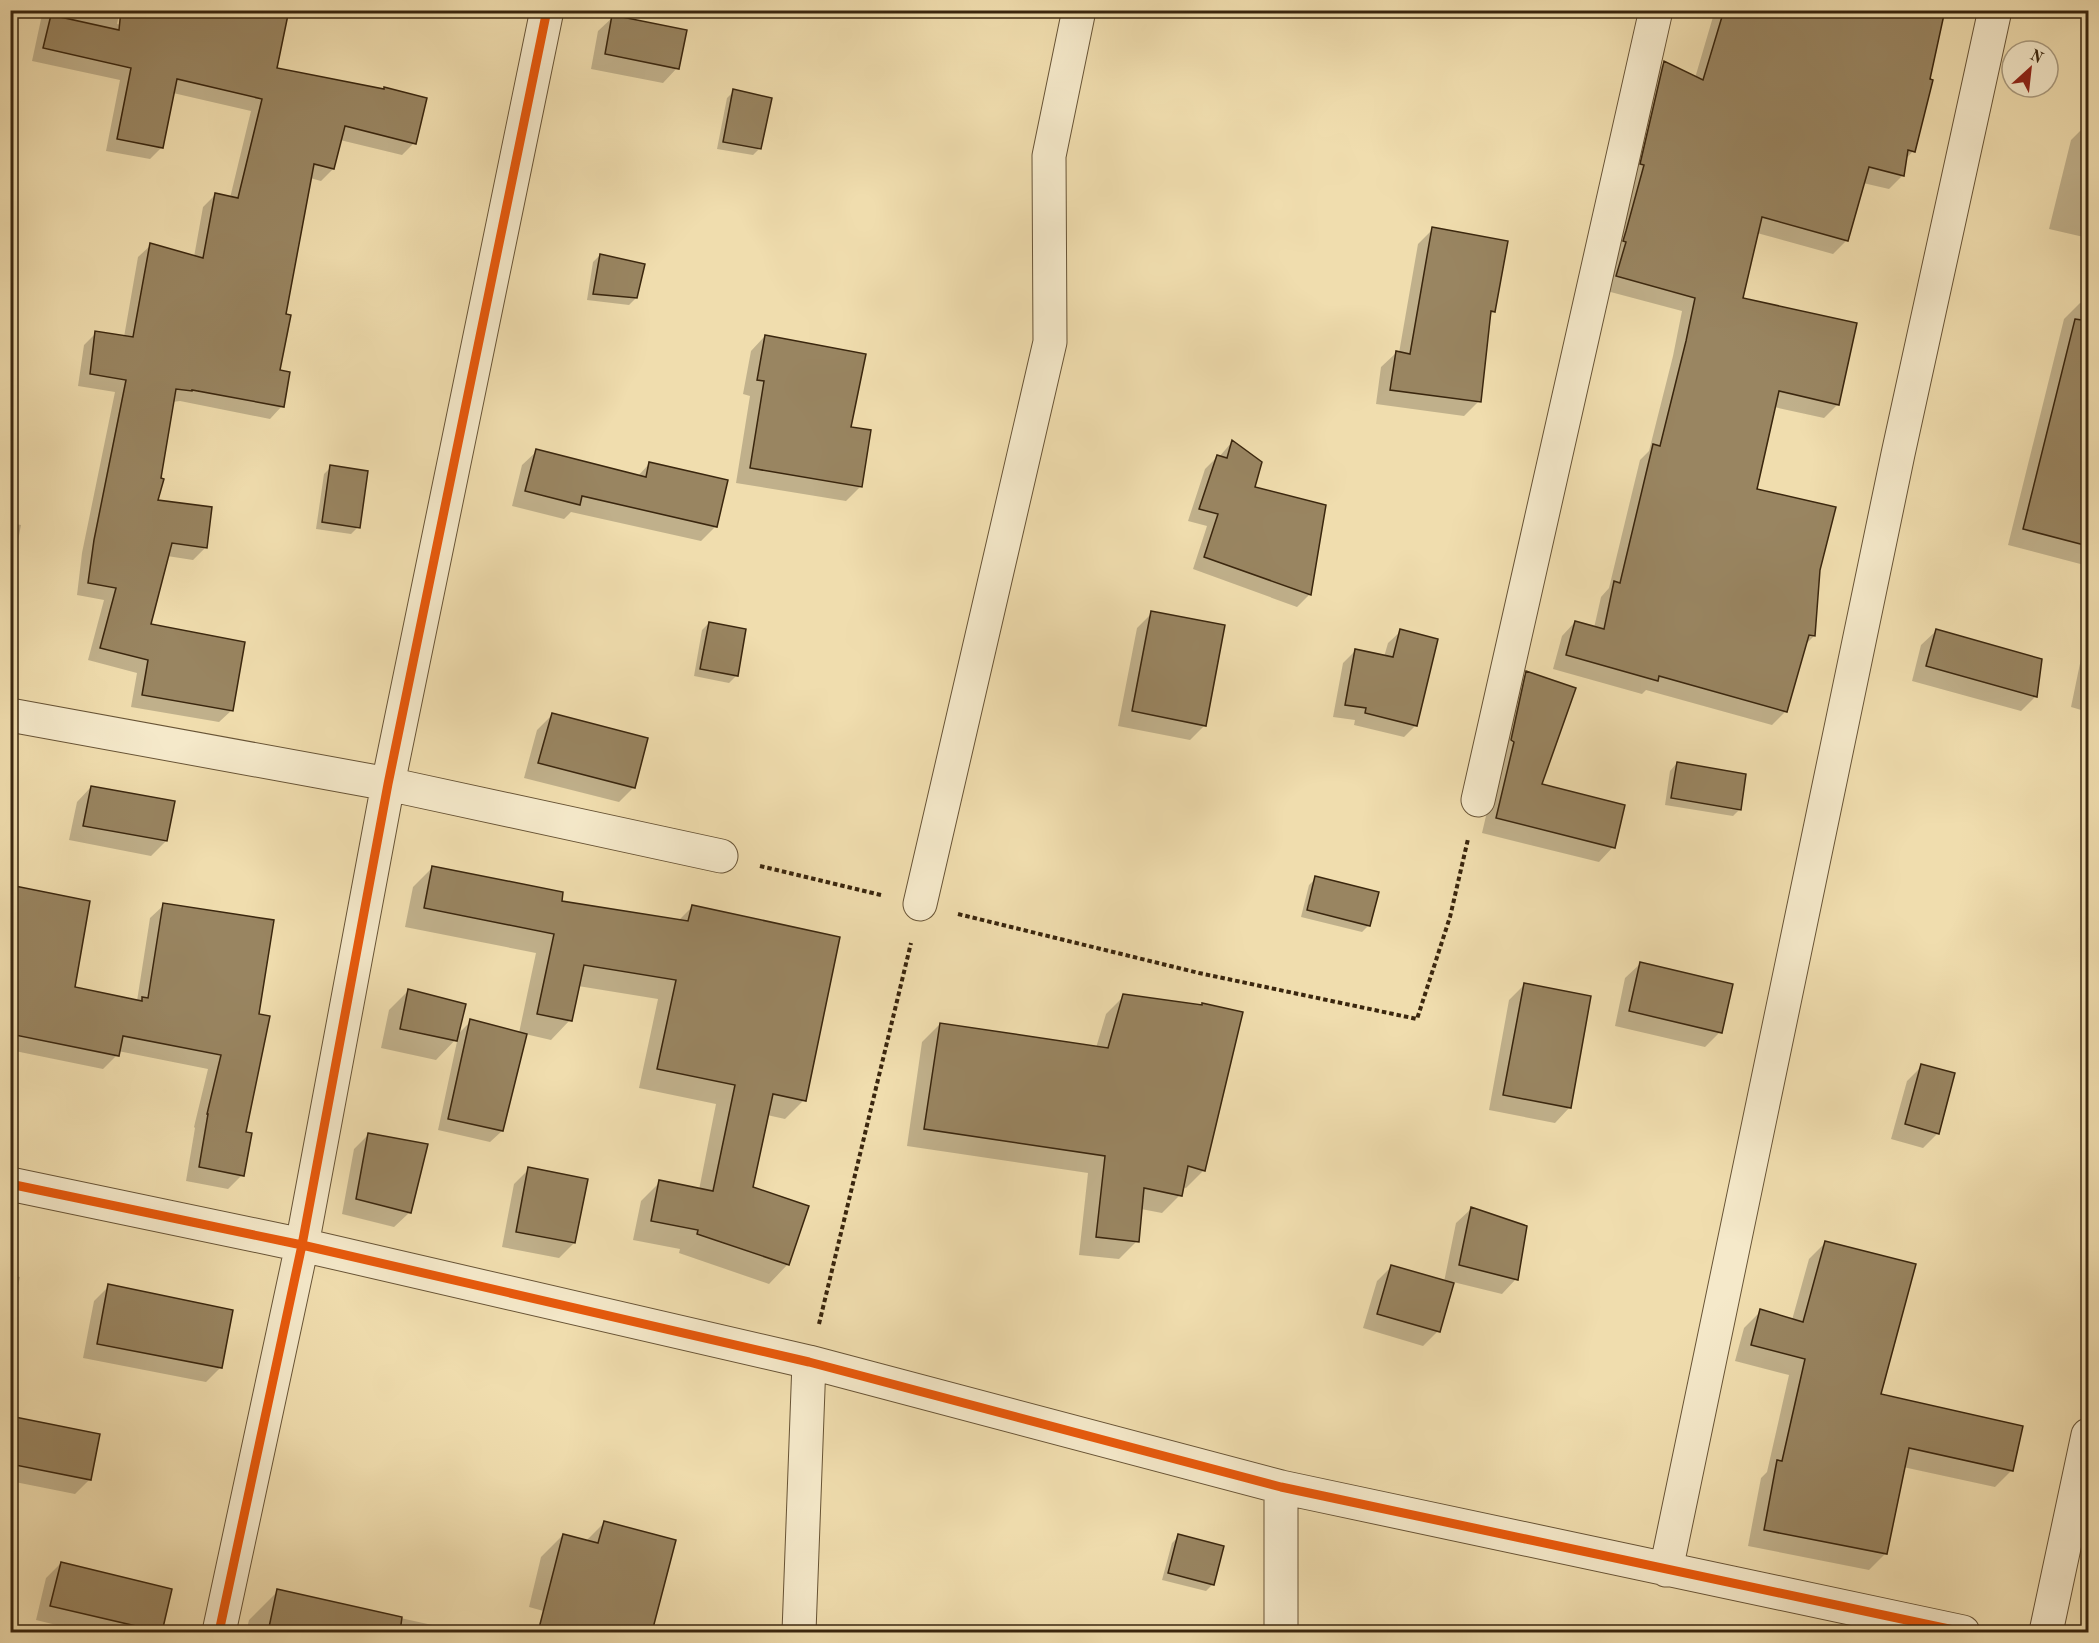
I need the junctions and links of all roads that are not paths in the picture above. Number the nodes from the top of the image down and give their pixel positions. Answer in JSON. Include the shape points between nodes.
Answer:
{"nodes":[{"id":1,"x":547,"y":10,"type":"edge"},
{"id":2,"x":1079,"y":10,"type":"edge"},
{"id":3,"x":1656,"y":10,"type":"edge"},
{"id":4,"x":1995,"y":10,"type":"edge"},
{"id":5,"x":10,"y":715,"type":"edge"},
{"id":6,"x":388,"y":784,"type":"junction"},
{"id":7,"x":1478,"y":800,"type":"road end"},
{"id":8,"x":721,"y":856,"type":"road end"},
{"id":9,"x":920,"y":904,"type":"road end"},
{"id":10,"x":10,"y":1184,"type":"edge"},
{"id":11,"x":302,"y":1245,"type":"junction"},
{"id":12,"x":809,"y":1362,"type":"junction"},
{"id":13,"x":2088,"y":1435,"type":"edge"},
{"id":14,"x":1281,"y":1487,"type":"junction"},
{"id":15,"x":1666,"y":1570,"type":"junction"},
{"id":16,"x":219,"y":1632,"type":"edge"},
{"id":17,"x":799,"y":1632,"type":"edge"},
{"id":18,"x":1281,"y":1632,"type":"edge"},
{"id":19,"x":1963,"y":1632,"type":"edge"},
{"id":20,"x":2046,"y":1632,"type":"edge"}],
"edges":[{"from":1,"to":6,"type":"street"},
{"from":2,"to":9,"type":"street","via":[[1049,156],[1050,342]]},
{"from":3,"to":7,"type":"street"},
{"from":4,"to":15,"type":"street","via":[[1898,453]]},
{"from":5,"to":6,"type":"street"},
{"from":6,"to":8,"type":"street"},
{"from":6,"to":11,"type":"street"},
{"from":10,"to":11,"type":"street"},
{"from":11,"to":12,"type":"street"},
{"from":11,"to":16,"type":"street"},
{"from":12,"to":14,"type":"street"},
{"from":12,"to":17,"type":"street"},
{"from":13,"to":20,"type":"street"},
{"from":14,"to":15,"type":"street"},
{"from":14,"to":18,"type":"street"},
{"from":15,"to":19,"type":"street"}]}
